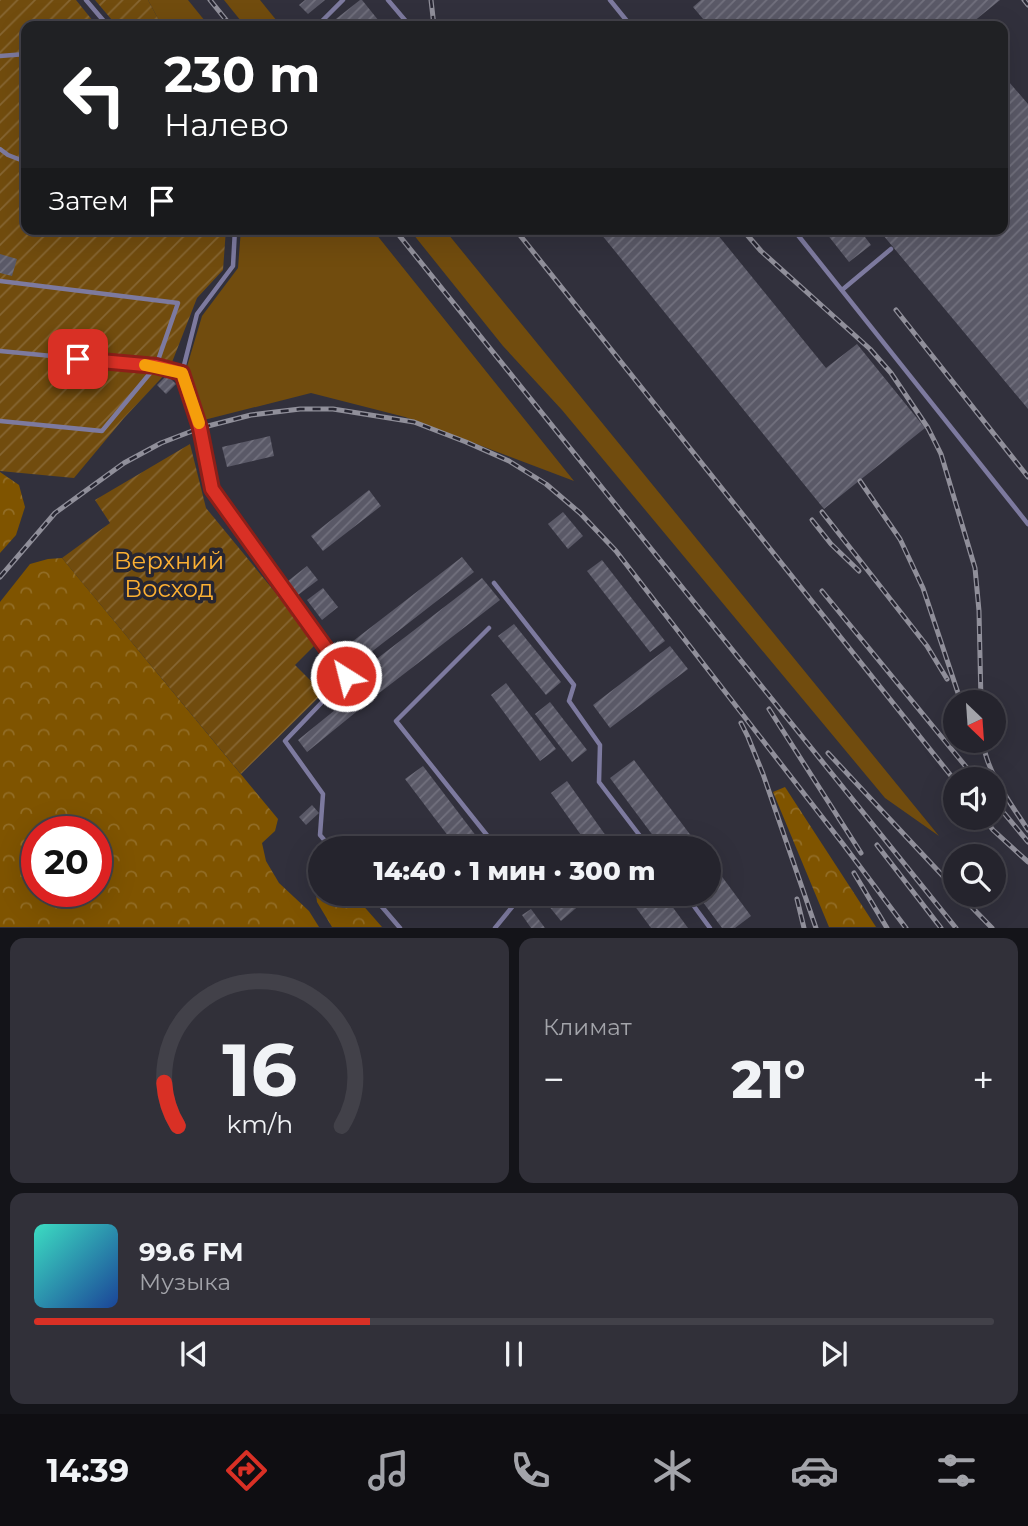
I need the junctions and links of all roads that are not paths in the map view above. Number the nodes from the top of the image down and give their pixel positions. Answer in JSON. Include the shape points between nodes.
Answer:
{"nodes":[{"id":1,"x":86,"y":0,"type":"edge"},
{"id":2,"x":343,"y":0,"type":"edge"},
{"id":3,"x":388,"y":0,"type":"edge"},
{"id":4,"x":610,"y":0,"type":"edge"},
{"id":5,"x":104,"y":21,"type":"edge"},
{"id":6,"x":322,"y":21,"type":"edge"},
{"id":7,"x":406,"y":21,"type":"edge"},
{"id":8,"x":627,"y":21,"type":"edge"},
{"id":9,"x":21,"y":54,"type":"edge"},
{"id":10,"x":0,"y":56,"type":"edge"},
{"id":11,"x":0,"y":149,"type":"edge"},
{"id":12,"x":21,"y":160,"type":"edge"},
{"id":13,"x":235,"y":235,"type":"edge"},
{"id":14,"x":798,"y":235,"type":"edge"},
{"id":15,"x":891,"y":249,"type":"dead end"},
{"id":16,"x":0,"y":281,"type":"edge"},
{"id":17,"x":842,"y":290,"type":"junction"},
{"id":18,"x":0,"y":351,"type":"edge"},
{"id":19,"x":156,"y":366,"type":"junction"},
{"id":20,"x":182,"y":373,"type":"junction"},
{"id":21,"x":0,"y":421,"type":"edge"},
{"id":22,"x":1028,"y":524,"type":"edge"},
{"id":23,"x":494,"y":583,"type":"dead end"},
{"id":24,"x":489,"y":628,"type":"dead end"},
{"id":25,"x":321,"y":836,"type":"edge"},
{"id":26,"x":488,"y":836,"type":"edge"},
{"id":27,"x":640,"y":836,"type":"edge"},
{"id":28,"x":381,"y":906,"type":"edge"},
{"id":29,"x":512,"y":906,"type":"edge"},
{"id":30,"x":694,"y":906,"type":"edge"},
{"id":31,"x":400,"y":928,"type":"edge"},
{"id":32,"x":495,"y":928,"type":"edge"},
{"id":33,"x":710,"y":928,"type":"edge"}],
"edges":[{"from":1,"to":5,"type":"lane"},
{"from":2,"to":6,"type":"lane"},
{"from":3,"to":7,"type":"lane"},
{"from":4,"to":8,"type":"lane"},
{"from":9,"to":10,"type":"lane"},
{"from":11,"to":12,"type":"lane"},
{"from":13,"to":20,"type":"lane","via":[[233,266],[197,314]]},
{"from":14,"to":17,"type":"lane"},
{"from":15,"to":17,"type":"lane"},
{"from":16,"to":19,"type":"lane","via":[[177,303]]},
{"from":17,"to":22,"type":"lane"},
{"from":18,"to":19,"type":"lane"},
{"from":19,"to":20,"type":"lane"},
{"from":19,"to":21,"type":"lane","via":[[102,431]]},
{"from":20,"to":25,"type":"lane","via":[[200,428],[212,489],[346,676],[285,741],[323,793]]},
{"from":23,"to":27,"type":"lane","via":[[573,685],[569,701],[600,745],[599,782]]},
{"from":24,"to":26,"type":"lane","via":[[396,721]]},
{"from":28,"to":31,"type":"lane"},
{"from":29,"to":32,"type":"lane"},
{"from":30,"to":33,"type":"lane"}]}
